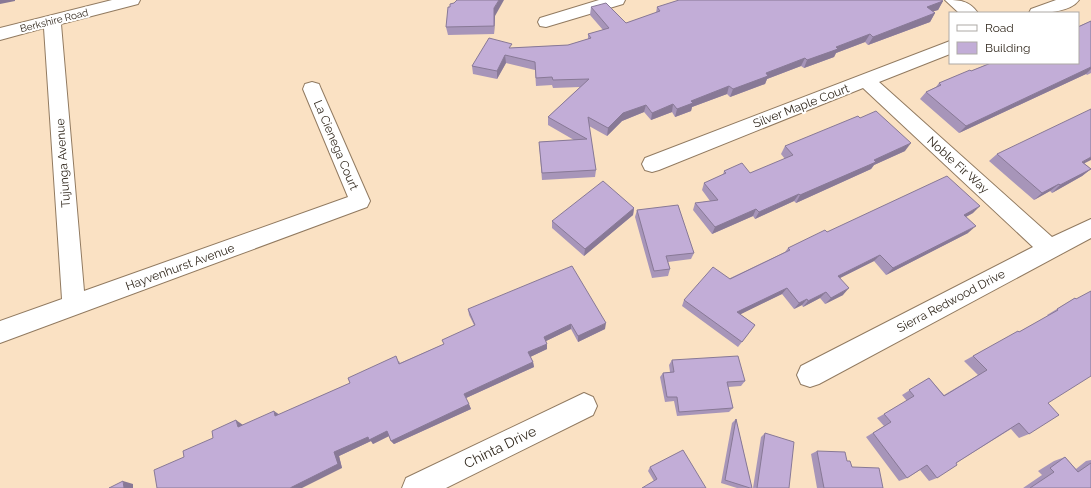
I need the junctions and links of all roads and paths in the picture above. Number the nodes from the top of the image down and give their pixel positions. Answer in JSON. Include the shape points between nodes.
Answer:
{"nodes":[{"id":1,"x":132,"y":0,"type":"edge"},
{"id":2,"x":617,"y":0,"type":"edge"},
{"id":3,"x":953,"y":0,"type":"edge"},
{"id":4,"x":1071,"y":0,"type":"edge"},
{"id":5,"x":969,"y":12,"type":"edge"},
{"id":6,"x":1040,"y":12,"type":"edge"},
{"id":7,"x":52,"y":20,"type":"junction"},
{"id":8,"x":546,"y":22,"type":"dead end"},
{"id":9,"x":0,"y":34,"type":"edge"},
{"id":10,"x":949,"y":47,"type":"edge"},
{"id":11,"x":865,"y":80,"type":"junction"},
{"id":12,"x":312,"y":89,"type":"dead end"},
{"id":13,"x":652,"y":164,"type":"dead end"},
{"id":14,"x":360,"y":201,"type":"joint"},
{"id":15,"x":1091,"y":228,"type":"edge"},
{"id":16,"x":1050,"y":249,"type":"junction"},
{"id":17,"x":74,"y":305,"type":"junction"},
{"id":18,"x":0,"y":332,"type":"edge"},
{"id":19,"x":810,"y":375,"type":"dead end"},
{"id":20,"x":584,"y":406,"type":"dead end"},
{"id":21,"x":416,"y":488,"type":"edge"}],
"edges":[{"from":1,"to":7,"type":"street","name":"Berkshire Road"},
{"from":2,"to":8,"type":"street"},
{"from":3,"to":5,"type":"street"},
{"from":4,"to":6,"type":"street"},
{"from":7,"to":9,"type":"street","name":"Berkshire Road"},
{"from":7,"to":17,"type":"street","name":"Tujunga Avenue"},
{"from":10,"to":11,"type":"street","name":"Silver Maple Court"},
{"from":11,"to":13,"type":"street","name":"Silver Maple Court"},
{"from":11,"to":16,"type":"street","name":"Noble Fir Way"},
{"from":12,"to":14,"type":"street","name":"La Cienega Court"},
{"from":14,"to":17,"type":"street","name":"Hayvenhurst Avenue"},
{"from":15,"to":16,"type":"street","name":"Sierra Redwood Drive"},
{"from":16,"to":19,"type":"street","name":"Sierra Redwood Drive"},
{"from":17,"to":18,"type":"street","name":"Hayvenhurst Avenue"},
{"from":20,"to":21,"type":"street","name":"Chinta Drive"}]}
